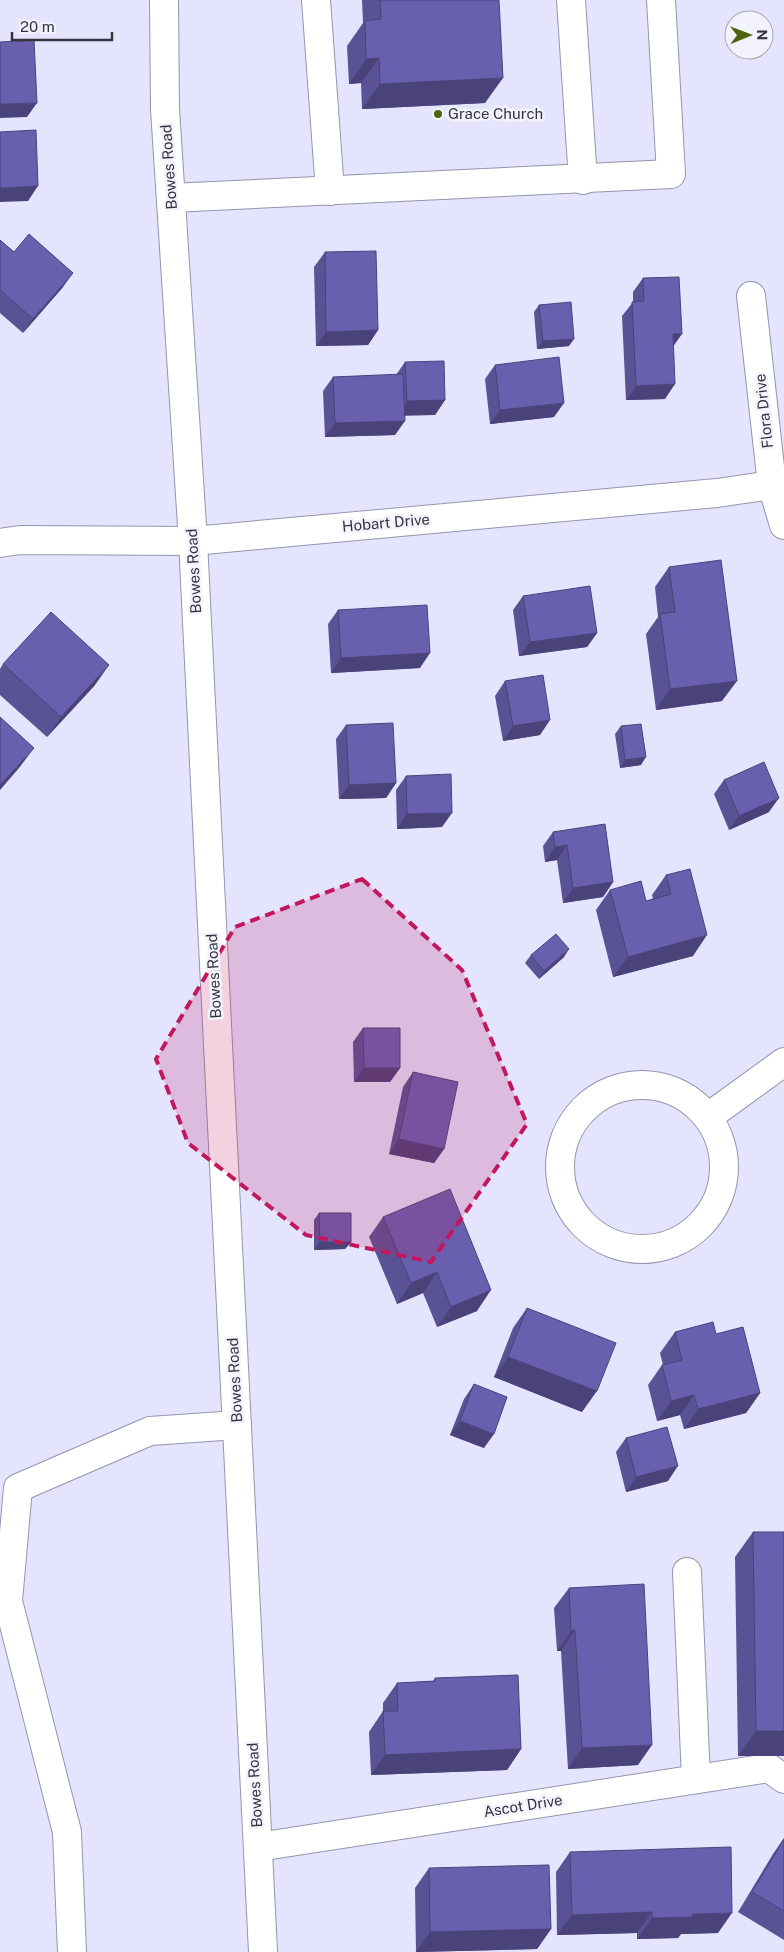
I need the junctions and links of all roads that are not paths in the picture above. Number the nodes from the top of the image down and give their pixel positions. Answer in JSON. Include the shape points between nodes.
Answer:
{"nodes":[{"id":1,"x":164,"y":0,"type":"edge"},
{"id":2,"x":316,"y":0,"type":"edge"},
{"id":3,"x":571,"y":0,"type":"edge"},
{"id":4,"x":661,"y":0,"type":"edge"},
{"id":5,"x":583,"y":180,"type":"junction"},
{"id":6,"x":330,"y":191,"type":"junction"},
{"id":7,"x":171,"y":198,"type":"junction"},
{"id":8,"x":751,"y":296,"type":"dead end"},
{"id":9,"x":772,"y":485,"type":"junction"},
{"id":10,"x":784,"y":525,"type":"edge"},
{"id":11,"x":193,"y":541,"type":"junction"},
{"id":12,"x":0,"y":542,"type":"edge"},
{"id":13,"x":784,"y":1062,"type":"edge"},
{"id":14,"x":708,"y":1117,"type":"junction"},
{"id":15,"x":237,"y":1425,"type":"junction"},
{"id":16,"x":687,"y":1572,"type":"dead end"},
{"id":17,"x":696,"y":1779,"type":"junction"},
{"id":18,"x":784,"y":1780,"type":"edge"},
{"id":19,"x":258,"y":1847,"type":"junction"},
{"id":20,"x":72,"y":1952,"type":"edge"},
{"id":21,"x":263,"y":1952,"type":"edge"}],
"edges":[{"from":1,"to":7,"type":"street","name":"Bowes Road","via":[[165,109]]},
{"from":2,"to":6,"type":"street"},
{"from":3,"to":5,"type":"street"},
{"from":4,"to":5,"type":"street","via":[[671,174]]},
{"from":5,"to":6,"type":"street"},
{"from":6,"to":7,"type":"street"},
{"from":7,"to":11,"type":"street","name":"Bowes Road"},
{"from":8,"to":9,"type":"street","name":"Flora Drive"},
{"from":9,"to":10,"type":"street","name":"Flora Drive"},
{"from":9,"to":11,"type":"street","name":"Hobart Drive","via":[[717,493]]},
{"from":11,"to":12,"type":"street","name":"Hobart Drive"},
{"from":11,"to":15,"type":"street","name":"Bowes Road"},
{"from":13,"to":14,"type":"street"},
{"from":14,"to":14,"type":"street","via":[[677,1092],[638,1084],[601,1096],[585,1108],[564,1141],[561,1161],[567,1199],[577,1216],[591,1231],[626,1248],[666,1246],[700,1226],[720,1193],[724,1173],[718,1134]]},
{"from":15,"to":19,"type":"street","name":"Bowes Road"},
{"from":15,"to":20,"type":"street","via":[[150,1431],[18,1488],[8,1600],[67,1832]]},
{"from":16,"to":17,"type":"street"},
{"from":17,"to":18,"type":"street","name":"Ascot Drive","via":[[769,1768]]},
{"from":17,"to":19,"type":"street","name":"Ascot Drive"},
{"from":19,"to":21,"type":"street","name":"Bowes Road"}]}
